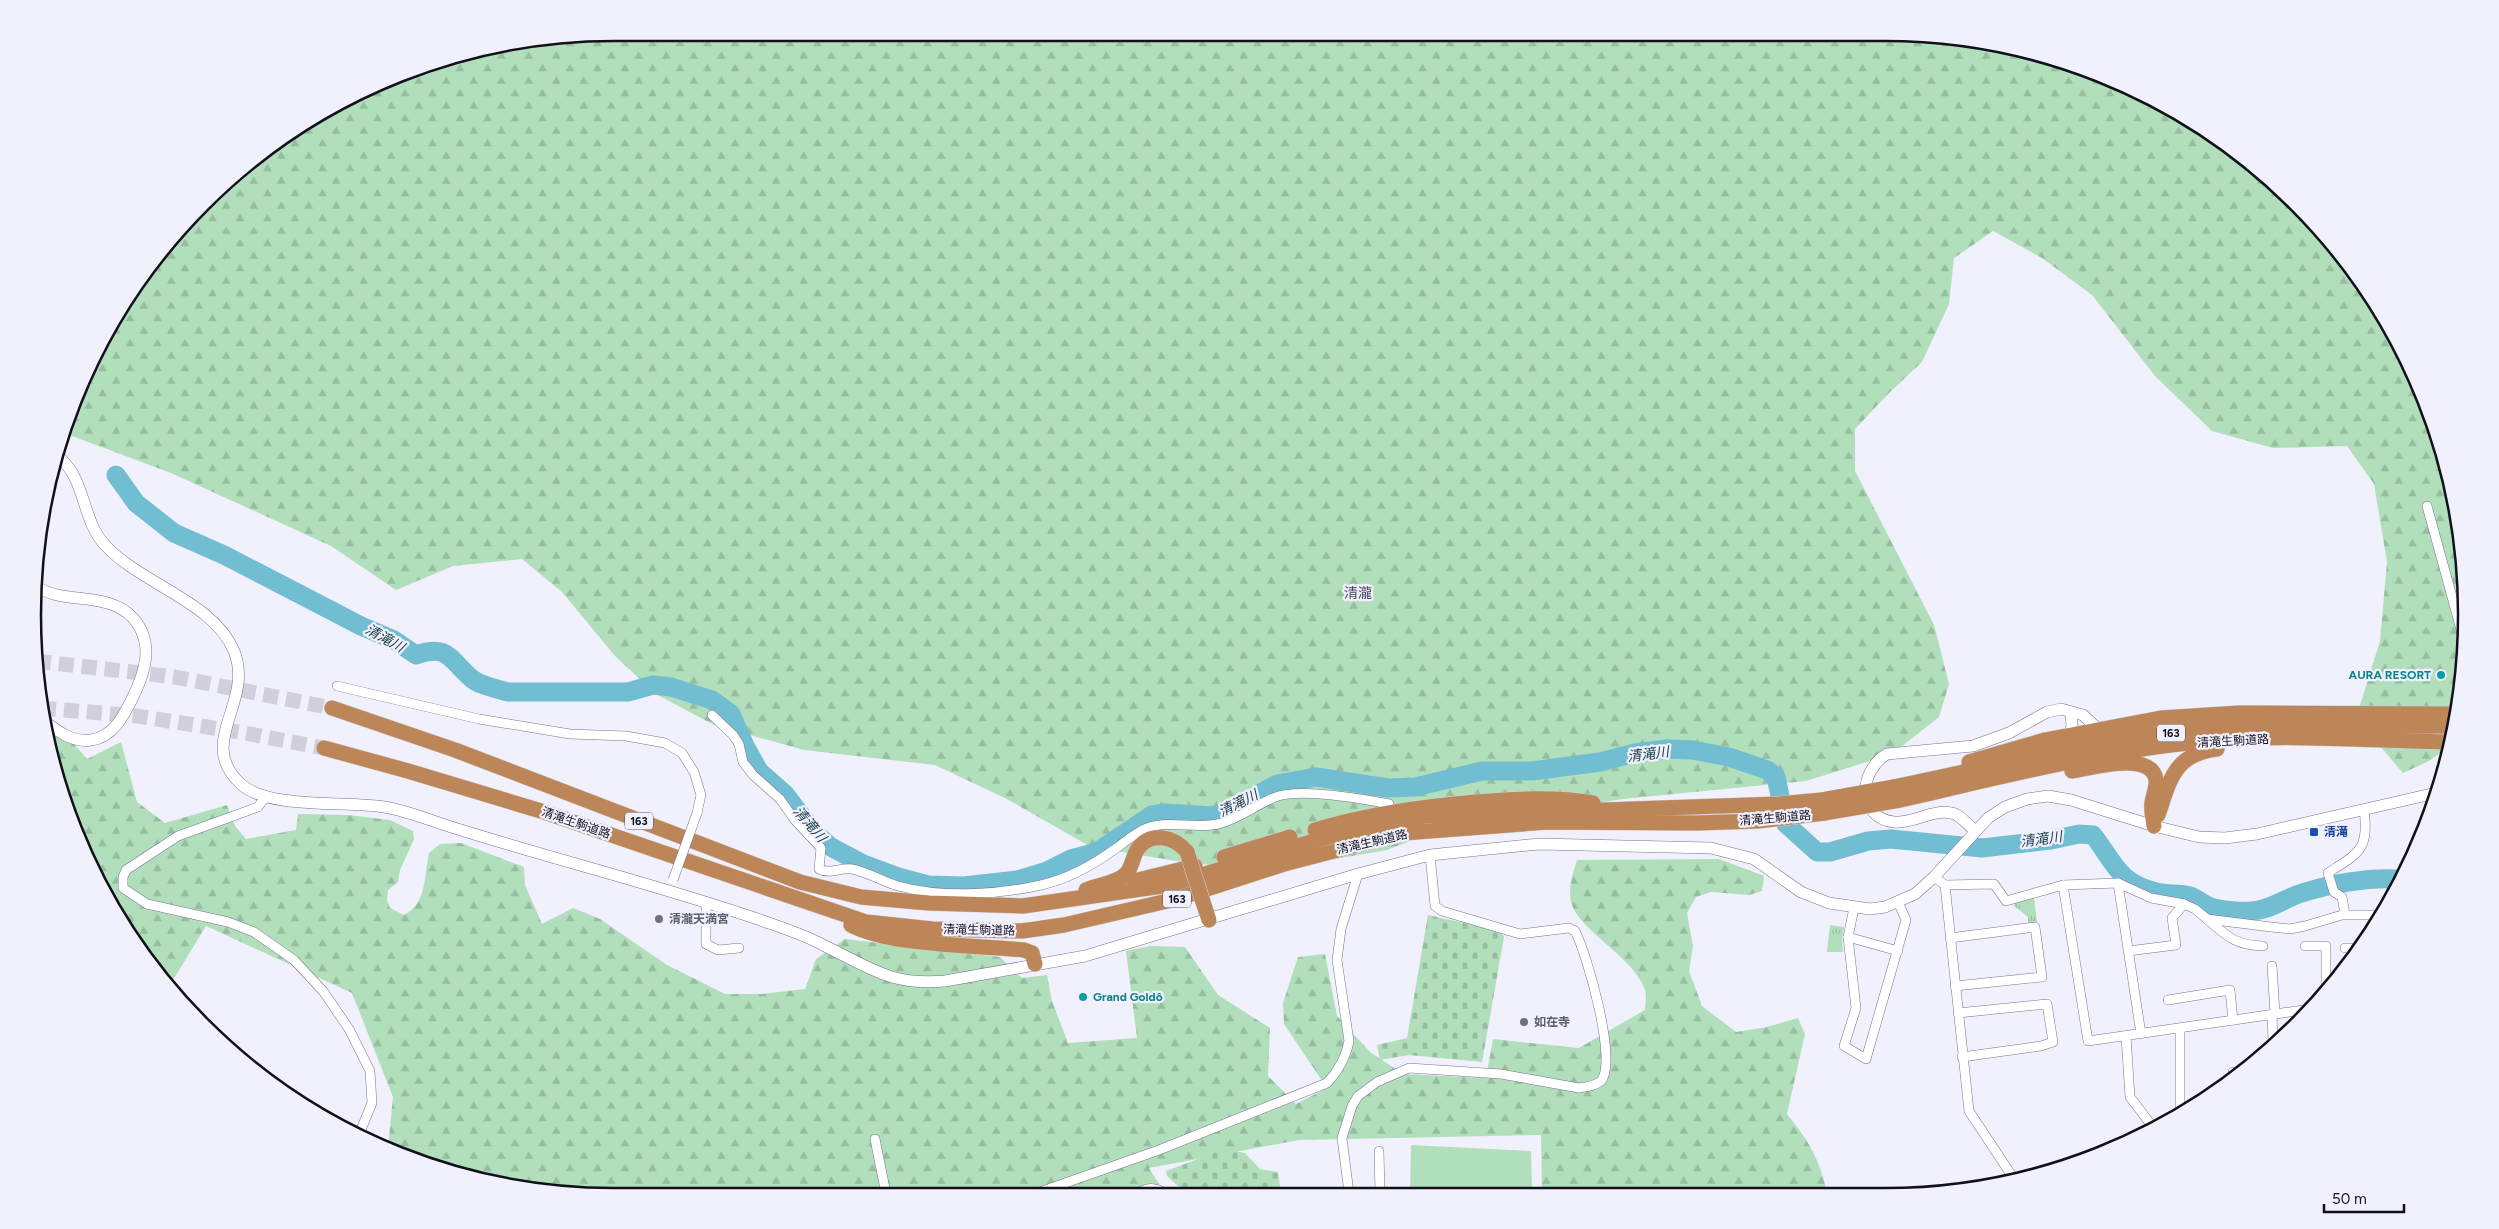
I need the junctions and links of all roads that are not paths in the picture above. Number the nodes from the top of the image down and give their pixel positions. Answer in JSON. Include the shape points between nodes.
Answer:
{"nodes":[{"id":1,"x":62,"y":461,"type":"edge"},
{"id":2,"x":2427,"y":506,"type":"dead end"},
{"id":3,"x":42,"y":588,"type":"edge"},
{"id":4,"x":2458,"y":619,"type":"edge"},
{"id":5,"x":337,"y":686,"type":"dead end"},
{"id":6,"x":332,"y":708,"type":"tunnel mouth"},
{"id":7,"x":2071,"y":713,"type":"junction"},
{"id":8,"x":2449,"y":714,"type":"edge"},
{"id":9,"x":712,"y":715,"type":"dead end"},
{"id":10,"x":52,"y":726,"type":"edge"},
{"id":11,"x":2447,"y":726,"type":"edge"},
{"id":12,"x":2099,"y":730,"type":"junction"},
{"id":13,"x":2068,"y":736,"type":"junction"},
{"id":14,"x":2313,"y":739,"type":"junction"},
{"id":15,"x":2443,"y":742,"type":"edge"},
{"id":16,"x":324,"y":748,"type":"tunnel mouth"},
{"id":17,"x":1922,"y":782,"type":"junction"},
{"id":18,"x":1970,"y":784,"type":"junction"},
{"id":19,"x":1897,"y":794,"type":"junction"},
{"id":20,"x":2428,"y":795,"type":"edge"},
{"id":21,"x":266,"y":796,"type":"junction"},
{"id":22,"x":1823,"y":807,"type":"junction"},
{"id":23,"x":1623,"y":809,"type":"junction"},
{"id":24,"x":2364,"y":809,"type":"junction"},
{"id":25,"x":1390,"y":811,"type":"junction"},
{"id":26,"x":2154,"y":826,"type":"junction"},
{"id":27,"x":1972,"y":834,"type":"junction"},
{"id":28,"x":1430,"y":855,"type":"junction"},
{"id":29,"x":1133,"y":864,"type":"junction"},
{"id":30,"x":1358,"y":874,"type":"junction"},
{"id":31,"x":1154,"y":877,"type":"junction"},
{"id":32,"x":1934,"y":877,"type":"junction"},
{"id":33,"x":2118,"y":883,"type":"junction"},
{"id":34,"x":671,"y":885,"type":"junction"},
{"id":35,"x":1945,"y":885,"type":"junction"},
{"id":36,"x":2063,"y":885,"type":"junction"},
{"id":37,"x":1086,"y":890,"type":"junction"},
{"id":38,"x":806,"y":901,"type":"junction"},
{"id":39,"x":1898,"y":902,"type":"junction"},
{"id":40,"x":706,"y":903,"type":"junction"},
{"id":41,"x":2184,"y":904,"type":"junction"},
{"id":42,"x":975,"y":906,"type":"junction"},
{"id":43,"x":1854,"y":908,"type":"junction"},
{"id":44,"x":2345,"y":914,"type":"junction"},
{"id":45,"x":2372,"y":915,"type":"edge"},
{"id":46,"x":2207,"y":919,"type":"junction"},
{"id":47,"x":1209,"y":920,"type":"junction"},
{"id":48,"x":1848,"y":938,"type":"junction"},
{"id":49,"x":1950,"y":938,"type":"junction"},
{"id":50,"x":2263,"y":946,"type":"dead end"},
{"id":51,"x":2305,"y":946,"type":"dead end"},
{"id":52,"x":739,"y":948,"type":"dead end"},
{"id":53,"x":2345,"y":948,"type":"dead end"},
{"id":54,"x":2350,"y":948,"type":"edge"},
{"id":55,"x":1898,"y":951,"type":"junction"},
{"id":56,"x":2128,"y":951,"type":"junction"},
{"id":57,"x":1036,"y":964,"type":"junction"},
{"id":58,"x":2272,"y":966,"type":"dead end"},
{"id":59,"x":2326,"y":979,"type":"edge"},
{"id":60,"x":1955,"y":986,"type":"junction"},
{"id":61,"x":2168,"y":1000,"type":"dead end"},
{"id":62,"x":2298,"y":1011,"type":"edge"},
{"id":63,"x":1958,"y":1013,"type":"junction"},
{"id":64,"x":2274,"y":1014,"type":"junction"},
{"id":65,"x":2232,"y":1020,"type":"junction"},
{"id":66,"x":2180,"y":1029,"type":"junction"},
{"id":67,"x":2141,"y":1034,"type":"junction"},
{"id":68,"x":2273,"y":1035,"type":"edge"},
{"id":69,"x":2126,"y":1036,"type":"junction"},
{"id":70,"x":1962,"y":1057,"type":"junction"},
{"id":71,"x":2180,"y":1105,"type":"edge"},
{"id":72,"x":2150,"y":1123,"type":"edge"},
{"id":73,"x":361,"y":1129,"type":"edge"},
{"id":74,"x":875,"y":1139,"type":"dead end"},
{"id":75,"x":1379,"y":1151,"type":"dead end"},
{"id":76,"x":2010,"y":1174,"type":"edge"},
{"id":77,"x":885,"y":1188,"type":"edge"},
{"id":78,"x":1051,"y":1188,"type":"edge"},
{"id":79,"x":1347,"y":1188,"type":"edge"},
{"id":80,"x":1380,"y":1188,"type":"edge"}],
"edges":[{"from":1,"to":21,"type":"street","via":[[75,479],[92,527],[103,544],[140,574],[206,616],[227,638],[240,675],[221,746],[222,756],[231,775],[245,788]]},
{"from":2,"to":4,"type":"street"},
{"from":3,"to":10,"type":"street","via":[[58,596],[94,599],[120,608],[139,625],[145,645],[144,675],[123,718],[108,732],[91,740],[81,740],[68,737]]},
{"from":5,"to":34,"type":"street","bridge":true,"via":[[479,719],[570,734],[626,736],[664,743],[682,753],[694,772],[701,795]]},
{"from":6,"to":42,"type":"highway","name":"清滝生駒道路","number":"163","via":[[455,750],[800,882],[861,897]]},
{"from":7,"to":12,"type":"street","via":[[2083,716]]},
{"from":7,"to":13,"type":"street","via":[[2072,727]]},
{"from":7,"to":27,"type":"street","via":[[2062,709],[2047,712],[2008,733],[1973,746],[1887,754],[1871,767],[1866,780],[1867,800],[1881,819],[1907,822],[1944,812],[1952,813]]},
{"from":8,"to":12,"type":"highway","via":[[2240,713],[2161,718]]},
{"from":9,"to":25,"type":"street","via":[[733,735],[739,744],[743,762],[753,775],[780,799],[821,848],[819,869],[825,872],[851,869],[884,882],[930,892],[963,894],[1059,880],[1088,867],[1146,829],[1160,825],[1218,824],[1284,795],[1348,796],[1389,804]]},
{"from":11,"to":17,"type":"highway","name":"清滝生駒道路","number":"163","via":[[2225,727],[2127,737]]},
{"from":12,"to":13,"type":"highway"},
{"from":13,"to":17,"type":"highway","via":[[2013,748]]},
{"from":14,"to":15,"type":"highway","name":"清滝生駒道路","number":"163"},
{"from":14,"to":18,"type":"highway","name":"清滝生駒道路","number":"163","via":[[2220,740],[2158,746]]},
{"from":14,"to":26,"type":"highway","via":[[2202,751],[2185,759],[2173,772]]},
{"from":16,"to":38,"type":"highway","name":"清滝生駒道路","number":"163","via":[[541,811]]},
{"from":17,"to":19,"type":"highway","name":"清滝生駒道路","number":"163"},
{"from":18,"to":19,"type":"highway","name":"清滝生駒道路","number":"163"},
{"from":18,"to":26,"type":"highway","via":[[2131,762],[2144,763],[2156,779],[2152,804]]},
{"from":19,"to":22,"type":"highway","name":"清滝生駒道路","number":"163","bridge":true},
{"from":20,"to":24,"type":"street"},
{"from":21,"to":34,"type":"street","via":[[281,800],[385,807]]},
{"from":21,"to":73,"type":"street","via":[[258,807],[178,836],[141,859],[126,870],[123,888],[147,904],[228,922],[254,932],[294,960],[323,991],[349,1029],[370,1071],[372,1103]]},
{"from":22,"to":23,"type":"highway","name":"清滝生駒道路","number":"163","via":[[1779,804]]},
{"from":22,"to":38,"type":"highway","name":"清滝生駒道路","number":"163","via":[[1758,821],[1547,822],[1403,833],[1284,864],[1176,899],[1064,925],[1022,931],[932,929],[866,922]]},
{"from":23,"to":25,"type":"highway","via":[[1566,798]]},
{"from":23,"to":42,"type":"highway","name":"清滝生駒道路","number":"163","via":[[1425,816],[1327,837],[1169,885],[1023,906]]},
{"from":24,"to":26,"type":"street","via":[[2257,834],[2225,838],[2199,837]]},
{"from":24,"to":44,"type":"street","via":[[2365,841],[2351,858],[2328,873],[2334,892],[2342,897]]},
{"from":25,"to":31,"type":"highway","via":[[1358,817]]},
{"from":26,"to":27,"type":"street","via":[[2048,796],[2005,807]]},
{"from":27,"to":32,"type":"street"},
{"from":28,"to":30,"type":"street"},
{"from":28,"to":43,"type":"street","via":[[1539,844],[1711,848],[1754,859],[1802,892],[1829,903]]},
{"from":28,"to":79,"type":"street","via":[[1436,906],[1442,911],[1520,934],[1569,928],[1575,931],[1596,991],[1606,1048],[1606,1071],[1601,1081],[1591,1087],[1579,1088],[1501,1074],[1409,1068],[1396,1072],[1358,1096],[1352,1106],[1342,1138]]},
{"from":29,"to":31,"type":"highway","via":[[1142,874]]},
{"from":29,"to":37,"type":"highway","via":[[1119,880]]},
{"from":29,"to":47,"type":"highway","bridge":true,"via":[[1142,844],[1157,838],[1174,840],[1187,852]]},
{"from":30,"to":47,"type":"street"},
{"from":30,"to":78,"type":"street","via":[[1341,928],[1336,960],[1349,1041],[1338,1071],[1327,1082],[1159,1150]]},
{"from":31,"to":37,"type":"highway"},
{"from":32,"to":35,"type":"street"},
{"from":32,"to":39,"type":"street","via":[[1914,894]]},
{"from":33,"to":36,"type":"street"},
{"from":33,"to":41,"type":"street","via":[[2151,898]]},
{"from":33,"to":56,"type":"street"},
{"from":34,"to":40,"type":"street"},
{"from":35,"to":36,"type":"street","via":[[1994,884],[2006,901]]},
{"from":35,"to":49,"type":"street"},
{"from":36,"to":69,"type":"street","via":[[2088,1041]]},
{"from":37,"to":42,"type":"highway","via":[[996,900]]},
{"from":38,"to":57,"type":"highway","number":"163","via":[[864,932],[1024,950],[1032,953]]},
{"from":39,"to":43,"type":"street","via":[[1870,909]]},
{"from":39,"to":55,"type":"street","via":[[1906,920]]},
{"from":40,"to":52,"type":"street","via":[[706,944],[718,950]]},
{"from":40,"to":57,"type":"street","via":[[822,944],[885,977],[901,980],[945,981]]},
{"from":41,"to":46,"type":"street"},
{"from":41,"to":56,"type":"street","via":[[2172,918],[2176,945]]},
{"from":43,"to":48,"type":"street"},
{"from":44,"to":45,"type":"street"},
{"from":44,"to":46,"type":"street","via":[[2290,928]]},
{"from":46,"to":50,"type":"street","via":[[2240,944]]},
{"from":47,"to":57,"type":"street","via":[[1086,956]]},
{"from":48,"to":55,"type":"street"},
{"from":48,"to":55,"type":"street","via":[[1856,1008],[1844,1046],[1866,1059]]},
{"from":49,"to":60,"type":"street"},
{"from":49,"to":60,"type":"street","via":[[2035,927],[2042,977]]},
{"from":51,"to":59,"type":"street","via":[[2326,946]]},
{"from":53,"to":54,"type":"street"},
{"from":56,"to":67,"type":"street"},
{"from":58,"to":64,"type":"street"},
{"from":60,"to":63,"type":"street"},
{"from":61,"to":65,"type":"street","via":[[2230,990]]},
{"from":62,"to":64,"type":"street"},
{"from":63,"to":70,"type":"street"},
{"from":63,"to":70,"type":"street","via":[[2048,1004],[2053,1042]]},
{"from":64,"to":65,"type":"street"},
{"from":64,"to":68,"type":"street"},
{"from":65,"to":66,"type":"street"},
{"from":66,"to":67,"type":"street"},
{"from":66,"to":71,"type":"street"},
{"from":67,"to":69,"type":"street"},
{"from":69,"to":72,"type":"street","via":[[2130,1097]]},
{"from":70,"to":76,"type":"street","via":[[1969,1111]]},
{"from":74,"to":77,"type":"street"},
{"from":75,"to":80,"type":"street"}]}
